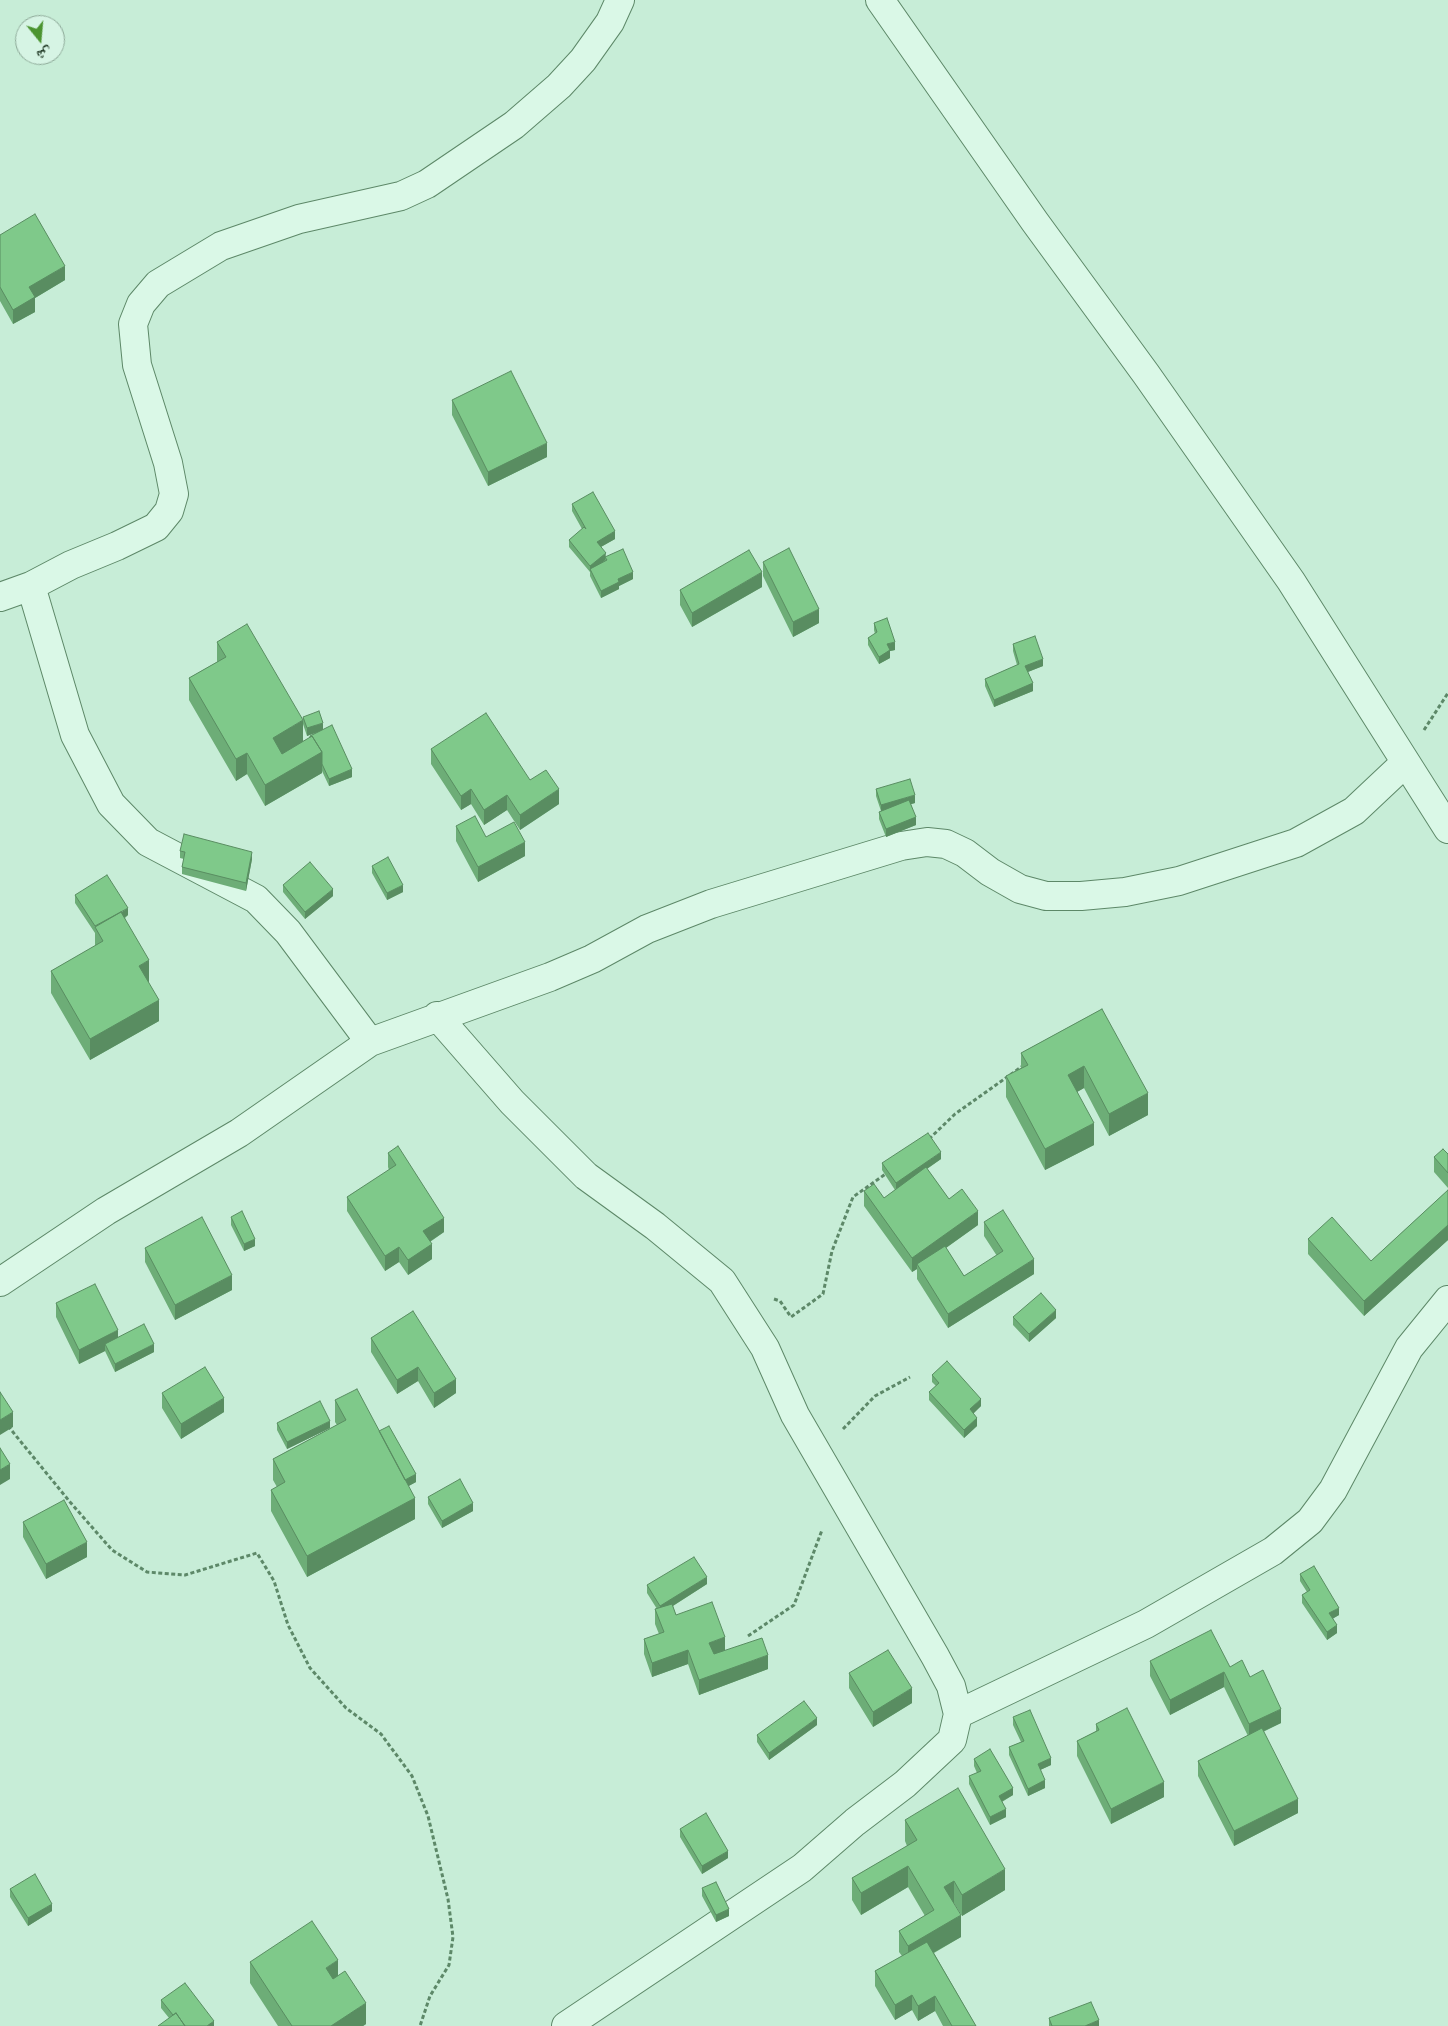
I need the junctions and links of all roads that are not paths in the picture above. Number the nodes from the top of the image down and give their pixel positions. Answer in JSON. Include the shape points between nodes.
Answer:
{"nodes":[{"id":1,"x":620,"y":0,"type":"edge"},
{"id":2,"x":880,"y":0,"type":"edge"},
{"id":3,"x":30,"y":586,"type":"junction"},
{"id":4,"x":0,"y":597,"type":"edge"},
{"id":5,"x":1405,"y":763,"type":"junction"},
{"id":6,"x":1448,"y":829,"type":"edge"},
{"id":7,"x":437,"y":1016,"type":"junction"},
{"id":8,"x":370,"y":1042,"type":"junction"},
{"id":9,"x":0,"y":1282,"type":"edge"},
{"id":10,"x":1448,"y":1300,"type":"edge"},
{"id":11,"x":958,"y":1714,"type":"junction"},
{"id":12,"x":566,"y":2026,"type":"edge"}],
"edges":[{"from":1,"to":3,"type":"street","via":[[610,22],[583,60],[559,86],[514,125],[427,184],[401,196],[299,219],[221,246],[158,284],[141,304],[133,324],[137,365],[168,463],[174,494],[169,511],[156,528]]},
{"from":2,"to":5,"type":"street","via":[[1291,581]]},
{"from":3,"to":4,"type":"street"},
{"from":3,"to":8,"type":"street","via":[[75,735],[111,804],[148,842],[256,899],[288,932]]},
{"from":5,"to":6,"type":"street"},
{"from":5,"to":7,"type":"street","via":[[1354,811],[1296,843],[1179,881],[1125,892],[1046,896],[1020,889],[946,844],[927,842],[901,846],[711,904],[647,929],[550,977]]},
{"from":7,"to":8,"type":"street"},
{"from":7,"to":11,"type":"street","via":[[512,1102],[586,1176],[655,1226],[722,1281],[765,1348],[794,1415],[952,1686]]},
{"from":8,"to":9,"type":"street","via":[[239,1133],[106,1211]]},
{"from":10,"to":11,"type":"street","via":[[1409,1348],[1333,1490],[1310,1521],[1273,1551],[1146,1624]]},
{"from":11,"to":12,"type":"street","via":[[952,1740],[905,1784],[854,1822],[802,1868]]}]}
